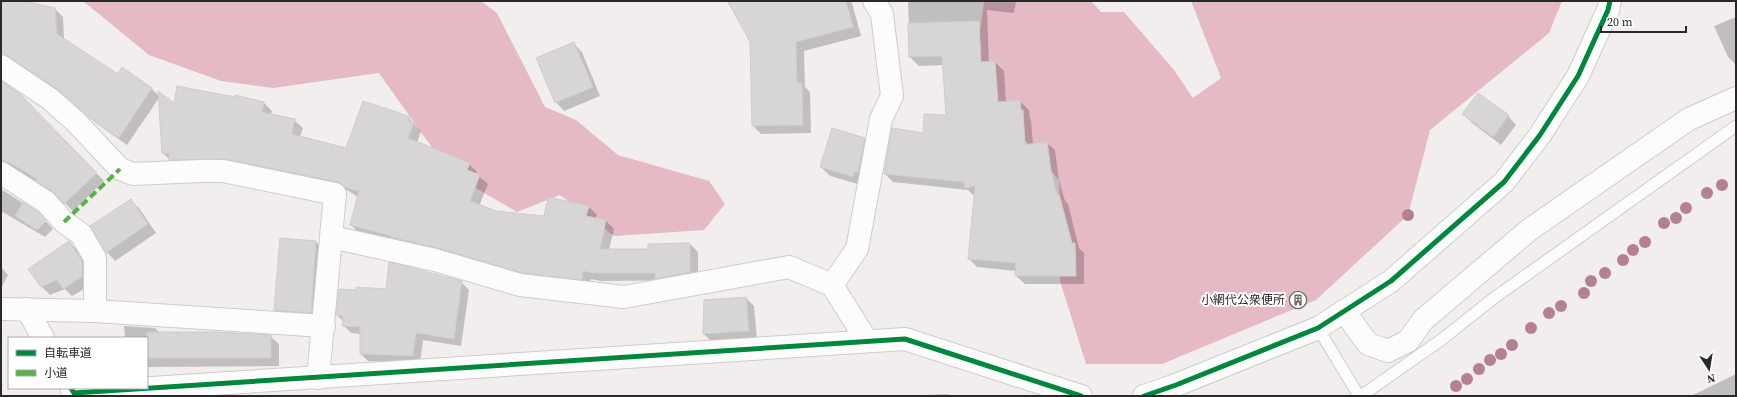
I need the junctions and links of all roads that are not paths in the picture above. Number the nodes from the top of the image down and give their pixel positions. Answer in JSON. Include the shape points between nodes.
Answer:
{"nodes":[{"id":1,"x":874,"y":1,"type":"edge"},
{"id":2,"x":1610,"y":1,"type":"edge"},
{"id":3,"x":1,"y":66,"type":"edge"},
{"id":4,"x":1736,"y":98,"type":"edge"},
{"id":5,"x":1736,"y":126,"type":"edge"},
{"id":6,"x":1,"y":173,"type":"edge"},
{"id":7,"x":332,"y":236,"type":"junction"},
{"id":8,"x":832,"y":285,"type":"junction"},
{"id":9,"x":1,"y":309,"type":"edge"},
{"id":10,"x":27,"y":309,"type":"junction"},
{"id":11,"x":95,"y":310,"type":"junction"},
{"id":12,"x":1344,"y":311,"type":"junction"},
{"id":13,"x":324,"y":326,"type":"junction"},
{"id":14,"x":1318,"y":328,"type":"junction"},
{"id":15,"x":42,"y":337,"type":"edge"},
{"id":16,"x":867,"y":341,"type":"junction"},
{"id":17,"x":318,"y":378,"type":"junction"},
{"id":18,"x":148,"y":388,"type":"edge"},
{"id":19,"x":72,"y":389,"type":"edge"},
{"id":20,"x":139,"y":389,"type":"edge"},
{"id":21,"x":1081,"y":396,"type":"edge"},
{"id":22,"x":1144,"y":396,"type":"edge"},
{"id":23,"x":1360,"y":396,"type":"edge"}],
"edges":[{"from":1,"to":8,"type":"street","via":[[882,14],[892,96],[881,119],[857,249]]},
{"from":2,"to":12,"type":"street","via":[[1578,76],[1540,135],[1504,182],[1391,281]]},
{"from":3,"to":7,"type":"street","via":[[50,99],[76,122],[120,169],[133,174],[223,171],[335,194]]},
{"from":4,"to":12,"type":"street","via":[[1689,119],[1529,230],[1423,320],[1408,341],[1388,351],[1368,344]]},
{"from":5,"to":23,"type":"lane"},
{"from":6,"to":11,"type":"street","via":[[46,202],[64,222],[81,234],[95,258]]},
{"from":7,"to":8,"type":"street","via":[[435,260],[520,285],[624,297],[789,267]]},
{"from":7,"to":13,"type":"street"},
{"from":8,"to":16,"type":"street"},
{"from":9,"to":10,"type":"street"},
{"from":10,"to":11,"type":"street"},
{"from":10,"to":15,"type":"street"},
{"from":11,"to":13,"type":"street"},
{"from":12,"to":14,"type":"street"},
{"from":13,"to":17,"type":"street"},
{"from":14,"to":22,"type":"street"},
{"from":14,"to":23,"type":"lane"},
{"from":16,"to":17,"type":"street"},
{"from":16,"to":21,"type":"street","via":[[905,339]]},
{"from":17,"to":18,"type":"street"},
{"from":19,"to":20,"type":"street","via":[[74,393]]}]}
